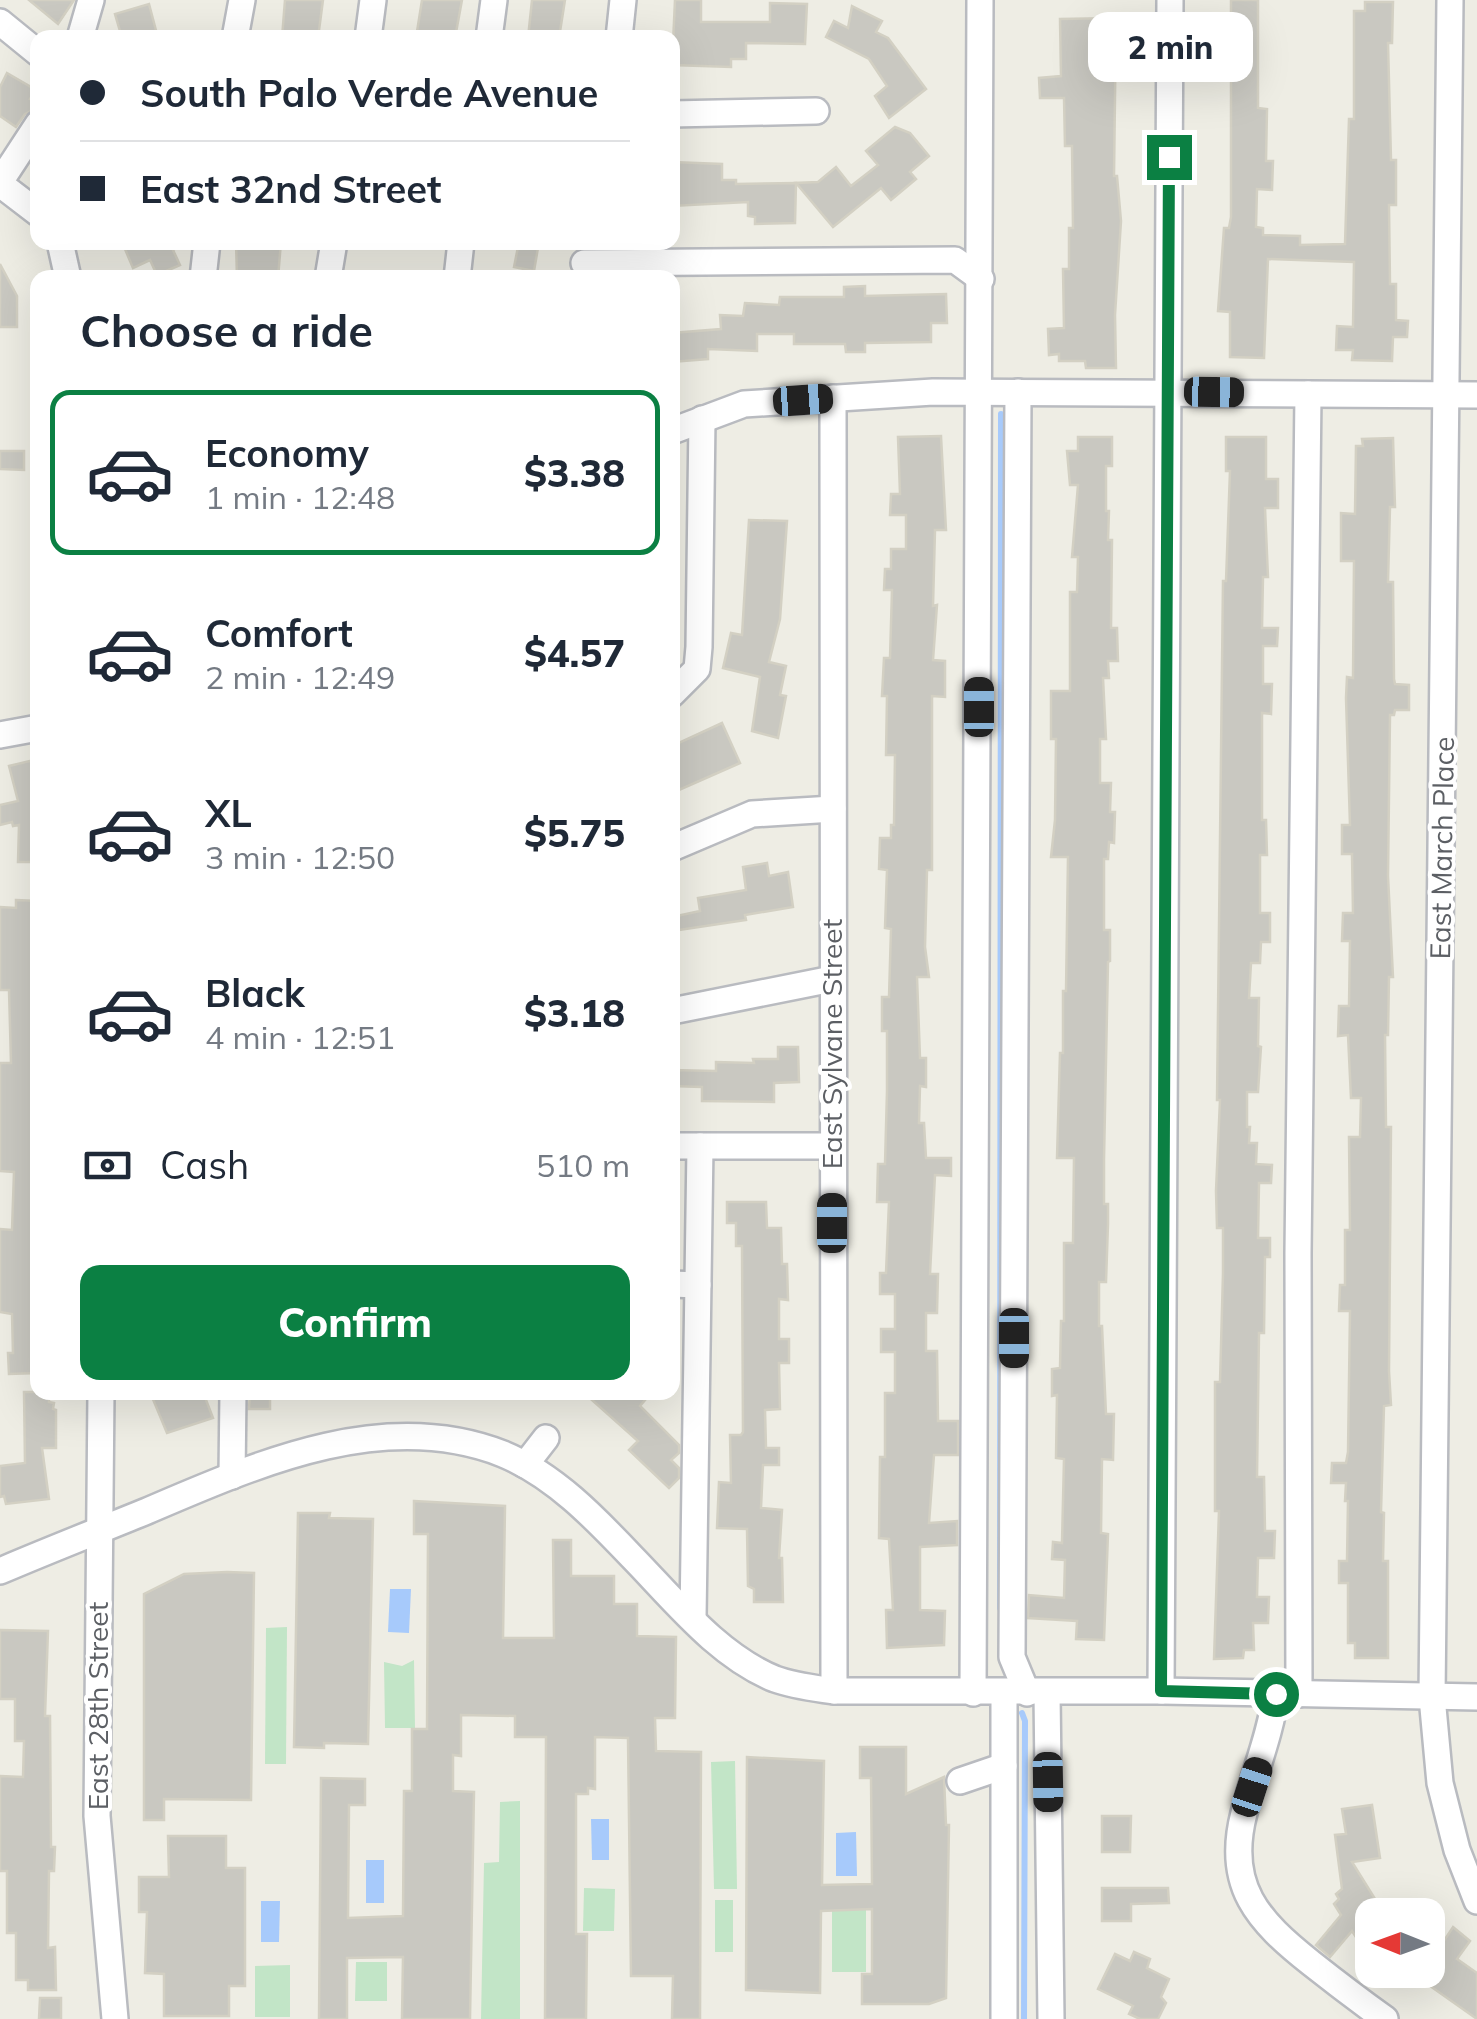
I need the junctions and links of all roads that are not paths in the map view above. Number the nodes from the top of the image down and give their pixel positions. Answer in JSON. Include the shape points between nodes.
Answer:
{"nodes":[{"id":1,"x":91,"y":0,"type":"edge"},
{"id":2,"x":242,"y":0,"type":"edge"},
{"id":3,"x":373,"y":0,"type":"edge"},
{"id":4,"x":494,"y":0,"type":"edge"},
{"id":5,"x":623,"y":0,"type":"edge"},
{"id":6,"x":980,"y":0,"type":"edge"},
{"id":7,"x":1170,"y":0,"type":"edge"},
{"id":8,"x":1450,"y":0,"type":"edge"},
{"id":9,"x":0,"y":22,"type":"edge"},
{"id":10,"x":82,"y":30,"type":"edge"},
{"id":11,"x":236,"y":30,"type":"edge"},
{"id":12,"x":369,"y":30,"type":"edge"},
{"id":13,"x":490,"y":30,"type":"edge"},
{"id":14,"x":620,"y":30,"type":"edge"},
{"id":15,"x":30,"y":46,"type":"edge"},
{"id":16,"x":816,"y":111,"type":"dead end"},
{"id":17,"x":680,"y":114,"type":"edge"},
{"id":18,"x":30,"y":136,"type":"edge"},
{"id":19,"x":0,"y":182,"type":"edge"},
{"id":20,"x":30,"y":206,"type":"edge"},
{"id":21,"x":584,"y":261,"type":"edge"},
{"id":22,"x":981,"y":279,"type":"junction"},
{"id":23,"x":981,"y":392,"type":"junction"},
{"id":24,"x":1018,"y":392,"type":"junction"},
{"id":25,"x":1168,"y":392,"type":"junction"},
{"id":26,"x":1308,"y":394,"type":"junction"},
{"id":27,"x":1447,"y":395,"type":"junction"},
{"id":28,"x":1477,"y":395,"type":"edge"},
{"id":29,"x":833,"y":398,"type":"junction"},
{"id":30,"x":702,"y":419,"type":"junction"},
{"id":31,"x":680,"y":428,"type":"edge"},
{"id":32,"x":680,"y":686,"type":"edge"},
{"id":33,"x":30,"y":729,"type":"edge"},
{"id":34,"x":0,"y":735,"type":"edge"},
{"id":35,"x":833,"y":810,"type":"junction"},
{"id":36,"x":680,"y":845,"type":"edge"},
{"id":37,"x":832,"y":979,"type":"junction"},
{"id":38,"x":680,"y":1009,"type":"edge"},
{"id":39,"x":680,"y":1146,"type":"edge"},
{"id":40,"x":700,"y":1146,"type":"junction"},
{"id":41,"x":832,"y":1146,"type":"junction"},
{"id":42,"x":685,"y":1284,"type":"edge"},
{"id":43,"x":101,"y":1400,"type":"edge"},
{"id":44,"x":233,"y":1400,"type":"edge"},
{"id":45,"x":546,"y":1438,"type":"dead end"},
{"id":46,"x":525,"y":1465,"type":"junction"},
{"id":47,"x":232,"y":1476,"type":"junction"},
{"id":48,"x":100,"y":1530,"type":"junction"},
{"id":49,"x":0,"y":1570,"type":"edge"},
{"id":50,"x":693,"y":1618,"type":"junction"},
{"id":51,"x":834,"y":1691,"type":"junction"},
{"id":52,"x":1161,"y":1691,"type":"junction"},
{"id":53,"x":973,"y":1693,"type":"junction"},
{"id":54,"x":1026,"y":1693,"type":"junction"},
{"id":55,"x":1288,"y":1694,"type":"junction"},
{"id":56,"x":1432,"y":1697,"type":"junction"},
{"id":57,"x":1477,"y":1697,"type":"edge"},
{"id":58,"x":1004,"y":1766,"type":"junction"},
{"id":59,"x":960,"y":1781,"type":"dead end"},
{"id":60,"x":1477,"y":1901,"type":"edge"},
{"id":61,"x":114,"y":2019,"type":"edge"},
{"id":62,"x":1004,"y":2019,"type":"edge"},
{"id":63,"x":1051,"y":2019,"type":"edge"},
{"id":64,"x":1385,"y":2019,"type":"edge"}],
"edges":[{"from":1,"to":10,"type":"street"},
{"from":2,"to":11,"type":"street"},
{"from":3,"to":12,"type":"street"},
{"from":4,"to":13,"type":"street"},
{"from":5,"to":14,"type":"street"},
{"from":6,"to":22,"type":"street"},
{"from":7,"to":25,"type":"street"},
{"from":8,"to":27,"type":"street","name":"East March Place"},
{"from":9,"to":15,"type":"street"},
{"from":16,"to":17,"type":"street"},
{"from":18,"to":19,"type":"street"},
{"from":19,"to":20,"type":"street"},
{"from":21,"to":22,"type":"street","via":[[955,260]]},
{"from":22,"to":23,"type":"street"},
{"from":23,"to":24,"type":"street"},
{"from":23,"to":29,"type":"street"},
{"from":23,"to":53,"type":"street"},
{"from":24,"to":25,"type":"street"},
{"from":24,"to":54,"type":"street","via":[[1012,1657]]},
{"from":25,"to":26,"type":"street"},
{"from":25,"to":52,"type":"street"},
{"from":26,"to":27,"type":"street"},
{"from":26,"to":55,"type":"street"},
{"from":27,"to":28,"type":"street"},
{"from":27,"to":56,"type":"street","name":"East March Place"},
{"from":29,"to":30,"type":"street","via":[[744,404]]},
{"from":29,"to":35,"type":"street","name":"East Sylvane Street"},
{"from":30,"to":31,"type":"street"},
{"from":30,"to":32,"type":"street","via":[[700,647],[697,670]]},
{"from":33,"to":34,"type":"street"},
{"from":35,"to":36,"type":"street","via":[[752,814]]},
{"from":35,"to":37,"type":"street","name":"East Sylvane Street"},
{"from":37,"to":38,"type":"street"},
{"from":37,"to":41,"type":"street","name":"East Sylvane Street"},
{"from":39,"to":40,"type":"street"},
{"from":40,"to":41,"type":"street"},
{"from":40,"to":42,"type":"street"},
{"from":41,"to":51,"type":"street","name":"East Sylvane Street"},
{"from":42,"to":50,"type":"street"},
{"from":43,"to":48,"type":"street","name":"East 28th Street"},
{"from":44,"to":47,"type":"street"},
{"from":45,"to":46,"type":"street"},
{"from":46,"to":47,"type":"street","via":[[475,1444],[394,1436],[313,1449]]},
{"from":46,"to":50,"type":"street","via":[[583,1509]]},
{"from":47,"to":48,"type":"street"},
{"from":48,"to":49,"type":"street"},
{"from":48,"to":61,"type":"street","name":"East 28th Street","via":[[96,1816]]},
{"from":50,"to":51,"type":"street","via":[[760,1672]]},
{"from":51,"to":53,"type":"street"},
{"from":52,"to":54,"type":"street"},
{"from":52,"to":55,"type":"street"},
{"from":53,"to":54,"type":"street"},
{"from":54,"to":58,"type":"street"},
{"from":54,"to":63,"type":"street"},
{"from":55,"to":56,"type":"street"},
{"from":55,"to":64,"type":"street","via":[[1243,1815],[1239,1863],[1245,1891],[1272,1932]]},
{"from":56,"to":57,"type":"street"},
{"from":56,"to":60,"type":"street","name":"East March Place","via":[[1440,1783]]},
{"from":58,"to":59,"type":"street"},
{"from":58,"to":62,"type":"street"}]}
